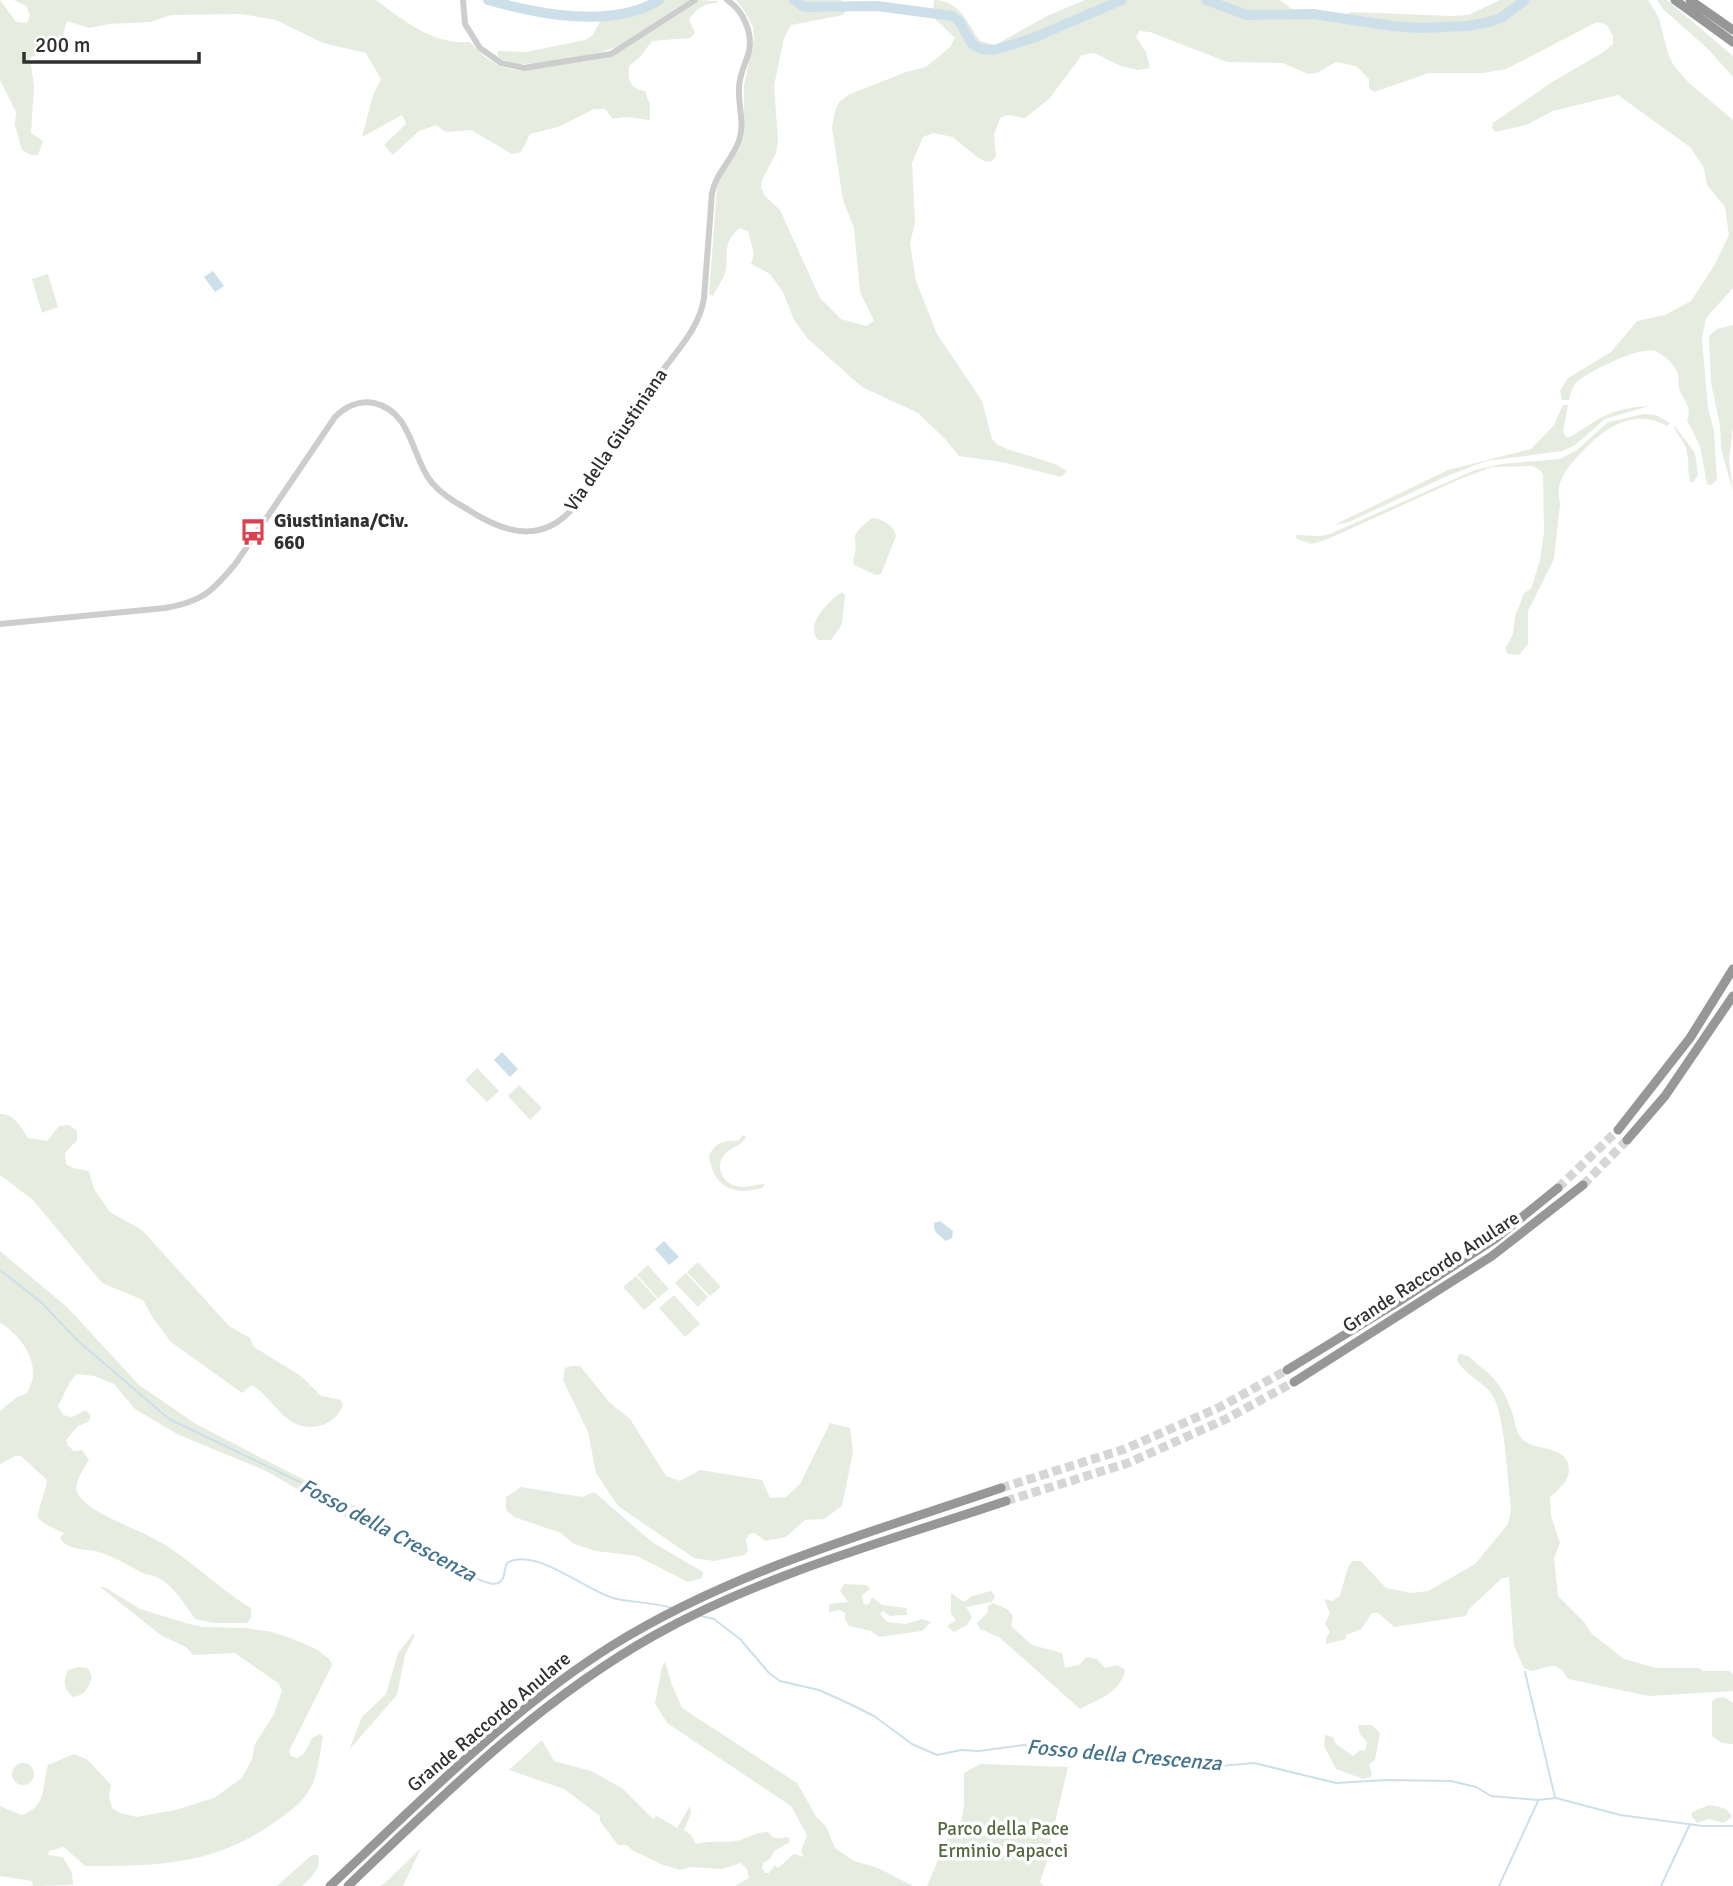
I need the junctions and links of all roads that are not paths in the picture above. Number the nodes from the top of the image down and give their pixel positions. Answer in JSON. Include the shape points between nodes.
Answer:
{"nodes":[{"id":1,"x":695,"y":0,"type":"edge"},
{"id":2,"x":727,"y":0,"type":"edge"},
{"id":3,"x":1675,"y":0,"type":"edge"},
{"id":4,"x":1690,"y":0,"type":"edge"},
{"id":5,"x":463,"y":2,"type":"edge"},
{"id":6,"x":1699,"y":19,"type":"junction"},
{"id":7,"x":1733,"y":28,"type":"edge"},
{"id":8,"x":1733,"y":42,"type":"edge"},
{"id":9,"x":1733,"y":48,"type":"edge"},
{"id":10,"x":0,"y":624,"type":"edge"},
{"id":11,"x":1733,"y":969,"type":"edge"},
{"id":12,"x":1733,"y":996,"type":"edge"},
{"id":13,"x":1619,"y":1130,"type":"tunnel mouth"},
{"id":14,"x":1627,"y":1140,"type":"tunnel mouth"},
{"id":15,"x":1584,"y":1185,"type":"tunnel mouth"},
{"id":16,"x":1558,"y":1188,"type":"tunnel mouth"},
{"id":17,"x":1287,"y":1370,"type":"tunnel mouth"},
{"id":18,"x":1294,"y":1382,"type":"tunnel mouth"},
{"id":19,"x":1001,"y":1488,"type":"tunnel mouth"},
{"id":20,"x":1006,"y":1501,"type":"tunnel mouth"},
{"id":21,"x":330,"y":1886,"type":"edge"},
{"id":22,"x":348,"y":1886,"type":"edge"}],
"edges":[{"from":1,"to":5,"type":"street","via":[[611,54],[524,68],[501,63],[480,48],[466,26]]},
{"from":2,"to":10,"type":"street","name":"Via della Giustiniana","via":[[742,15],[750,48],[740,80],[740,137],[712,190],[702,310],[565,516],[527,532],[478,517],[429,480],[398,417],[381,405],[363,402],[335,417],[236,563],[203,597],[165,608]]},
{"from":3,"to":6,"type":"highway"},
{"from":4,"to":7,"type":"highway"},
{"from":6,"to":8,"type":"highway"},
{"from":6,"to":9,"type":"highway"},
{"from":11,"to":13,"type":"highway","via":[[1690,1038]]},
{"from":12,"to":14,"type":"highway","via":[[1665,1096]]},
{"from":15,"to":18,"type":"highway","name":"Grande Raccordo Anulare","via":[[1492,1256]]},
{"from":16,"to":17,"type":"highway","name":"Grande Raccordo Anulare","via":[[1494,1239]]},
{"from":19,"to":21,"type":"highway","name":"Grande Raccordo Anulare","via":[[712,1592],[612,1646],[504,1727]]},
{"from":20,"to":22,"type":"highway","name":"Grande Raccordo Anulare","via":[[810,1567],[699,1612],[620,1656],[497,1749]]}]}
